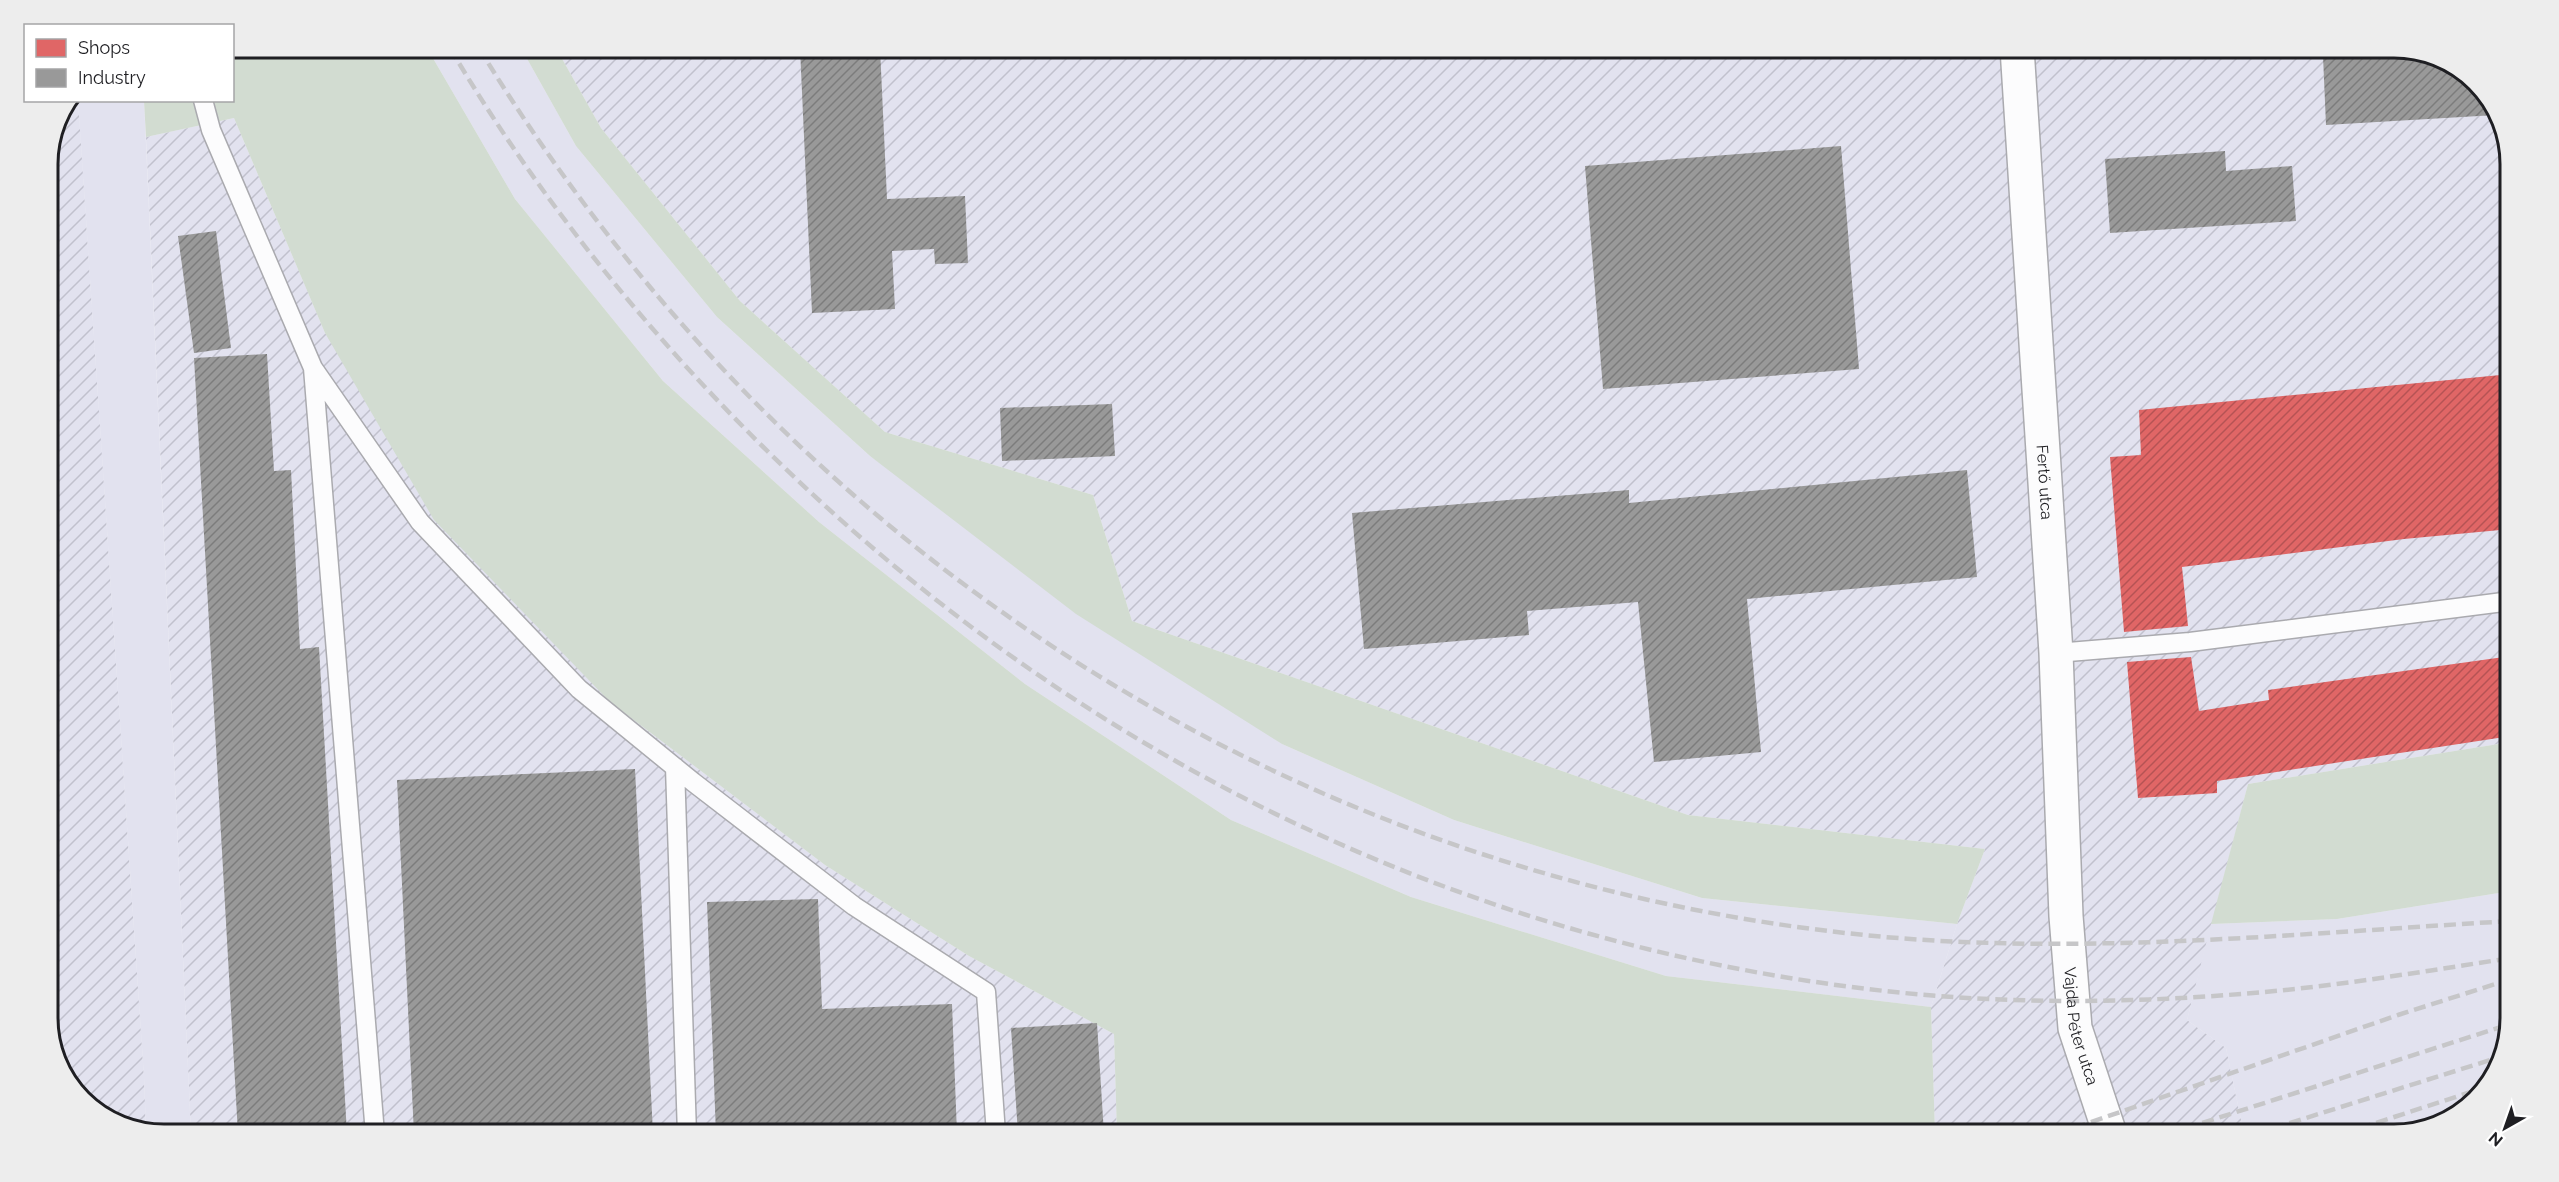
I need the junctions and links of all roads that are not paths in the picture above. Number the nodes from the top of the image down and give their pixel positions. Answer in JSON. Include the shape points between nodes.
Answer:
{"nodes":[{"id":1,"x":2019,"y":58,"type":"edge"},
{"id":2,"x":204,"y":102,"type":"edge"},
{"id":3,"x":314,"y":368,"type":"junction"},
{"id":4,"x":2500,"y":602,"type":"edge"},
{"id":5,"x":2056,"y":653,"type":"junction"},
{"id":6,"x":675,"y":767,"type":"junction"},
{"id":7,"x":2066,"y":916,"type":"joint"},
{"id":8,"x":374,"y":1124,"type":"edge"},
{"id":9,"x":687,"y":1124,"type":"edge"},
{"id":10,"x":995,"y":1124,"type":"edge"},
{"id":11,"x":2107,"y":1124,"type":"edge"}],
"edges":[{"from":1,"to":5,"type":"street","name":"Fertő utca"},
{"from":2,"to":3,"type":"lane","via":[[211,130]]},
{"from":3,"to":6,"type":"lane","via":[[420,522],[579,689]]},
{"from":3,"to":8,"type":"lane"},
{"from":4,"to":5,"type":"lane","via":[[2190,642]]},
{"from":5,"to":7,"type":"street","name":"Fertő utca"},
{"from":6,"to":9,"type":"lane"},
{"from":6,"to":10,"type":"lane","via":[[854,906],[986,992]]},
{"from":7,"to":11,"type":"street","name":"Vajda Péter utca","via":[[2075,1028]]}]}
